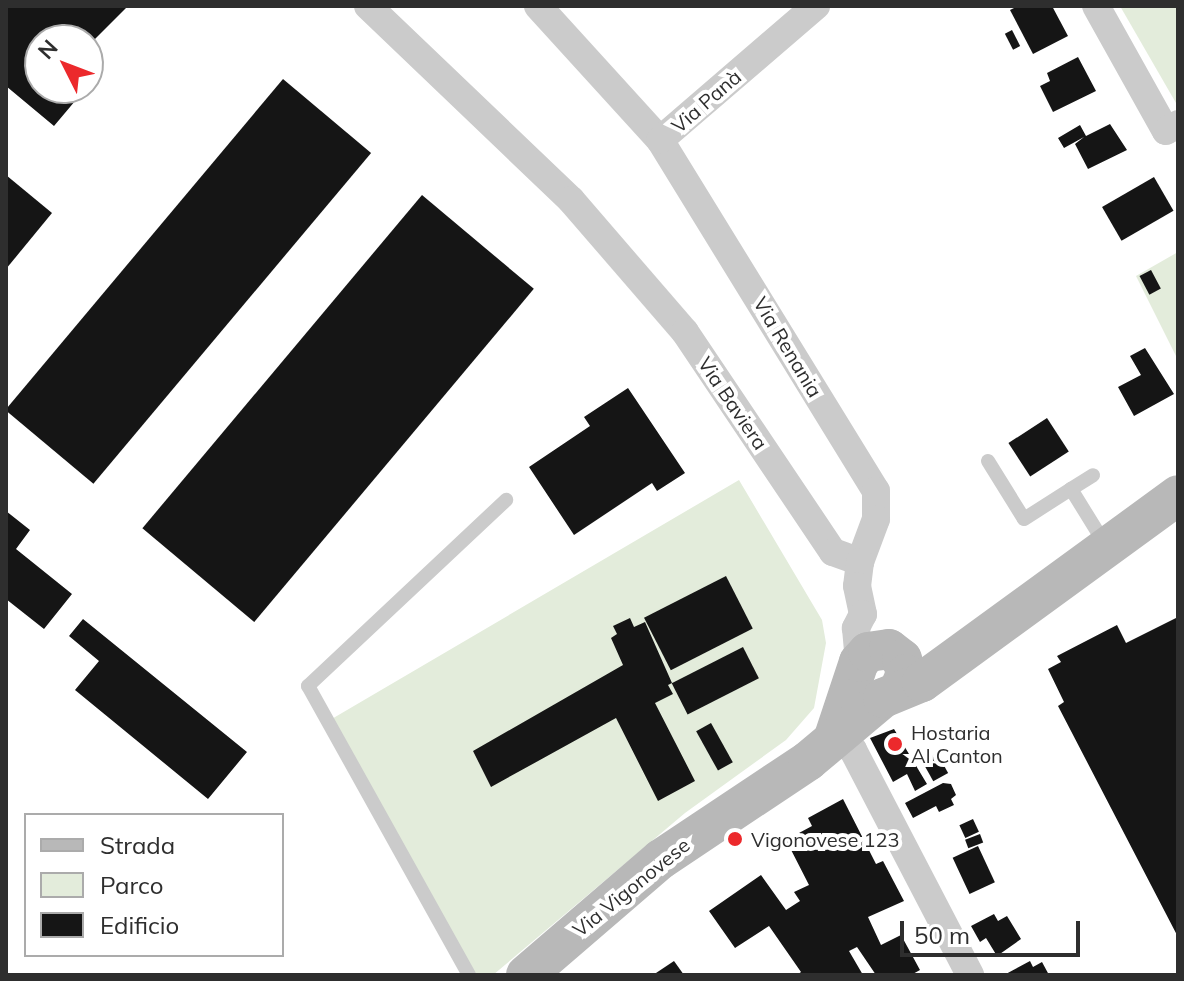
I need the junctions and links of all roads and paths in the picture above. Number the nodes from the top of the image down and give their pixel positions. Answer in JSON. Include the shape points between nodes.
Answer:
{"nodes":[{"id":1,"x":368,"y":6,"type":"edge"},
{"id":2,"x":538,"y":6,"type":"edge"},
{"id":3,"x":816,"y":6,"type":"edge"},
{"id":4,"x":1096,"y":6,"type":"edge"},
{"id":5,"x":1178,"y":124,"type":"edge"},
{"id":6,"x":660,"y":140,"type":"junction"},
{"id":7,"x":988,"y":461,"type":"dead end"},
{"id":8,"x":1093,"y":475,"type":"dead end"},
{"id":9,"x":1071,"y":489,"type":"junction"},
{"id":10,"x":506,"y":500,"type":"dead end"},
{"id":11,"x":1175,"y":503,"type":"edge"},
{"id":12,"x":1107,"y":547,"type":"junction"},
{"id":13,"x":860,"y":562,"type":"junction"},
{"id":14,"x":880,"y":671,"type":"junction"},
{"id":15,"x":834,"y":737,"type":"junction"},
{"id":16,"x":739,"y":804,"type":"junction"},
{"id":17,"x":469,"y":975,"type":"edge"},
{"id":18,"x":526,"y":975,"type":"edge"},
{"id":19,"x":563,"y":975,"type":"edge"},
{"id":20,"x":970,"y":975,"type":"edge"}],
"edges":[{"from":1,"to":13,"type":"street","name":"Via Baviera","via":[[571,200],[685,332],[833,552]]},
{"from":2,"to":6,"type":"street","name":"Via Panà"},
{"from":3,"to":6,"type":"street","name":"Via Panà"},
{"from":4,"to":5,"type":"street","via":[[1166,131]]},
{"from":6,"to":13,"type":"street","name":"Via Renania","via":[[876,491],[876,519]]},
{"from":7,"to":9,"type":"lane","via":[[1024,519]]},
{"from":8,"to":9,"type":"lane"},
{"from":9,"to":12,"type":"lane"},
{"from":10,"to":17,"type":"lane","via":[[308,686]]},
{"from":11,"to":12,"type":"main road"},
{"from":12,"to":14,"type":"main road","via":[[961,653]]},
{"from":13,"to":14,"type":"street","via":[[863,614],[875,622]]},
{"from":14,"to":15,"type":"main road","name":"Via Vigonovese"},
{"from":15,"to":16,"type":"main road","name":"Via Vigonovese","via":[[808,761]]},
{"from":15,"to":20,"type":"street","via":[[853,750]]},
{"from":16,"to":18,"type":"main road","name":"Via Vigonovese","via":[[661,859]]},
{"from":16,"to":19,"type":"main road","name":"Via Vigonovese"}]}
